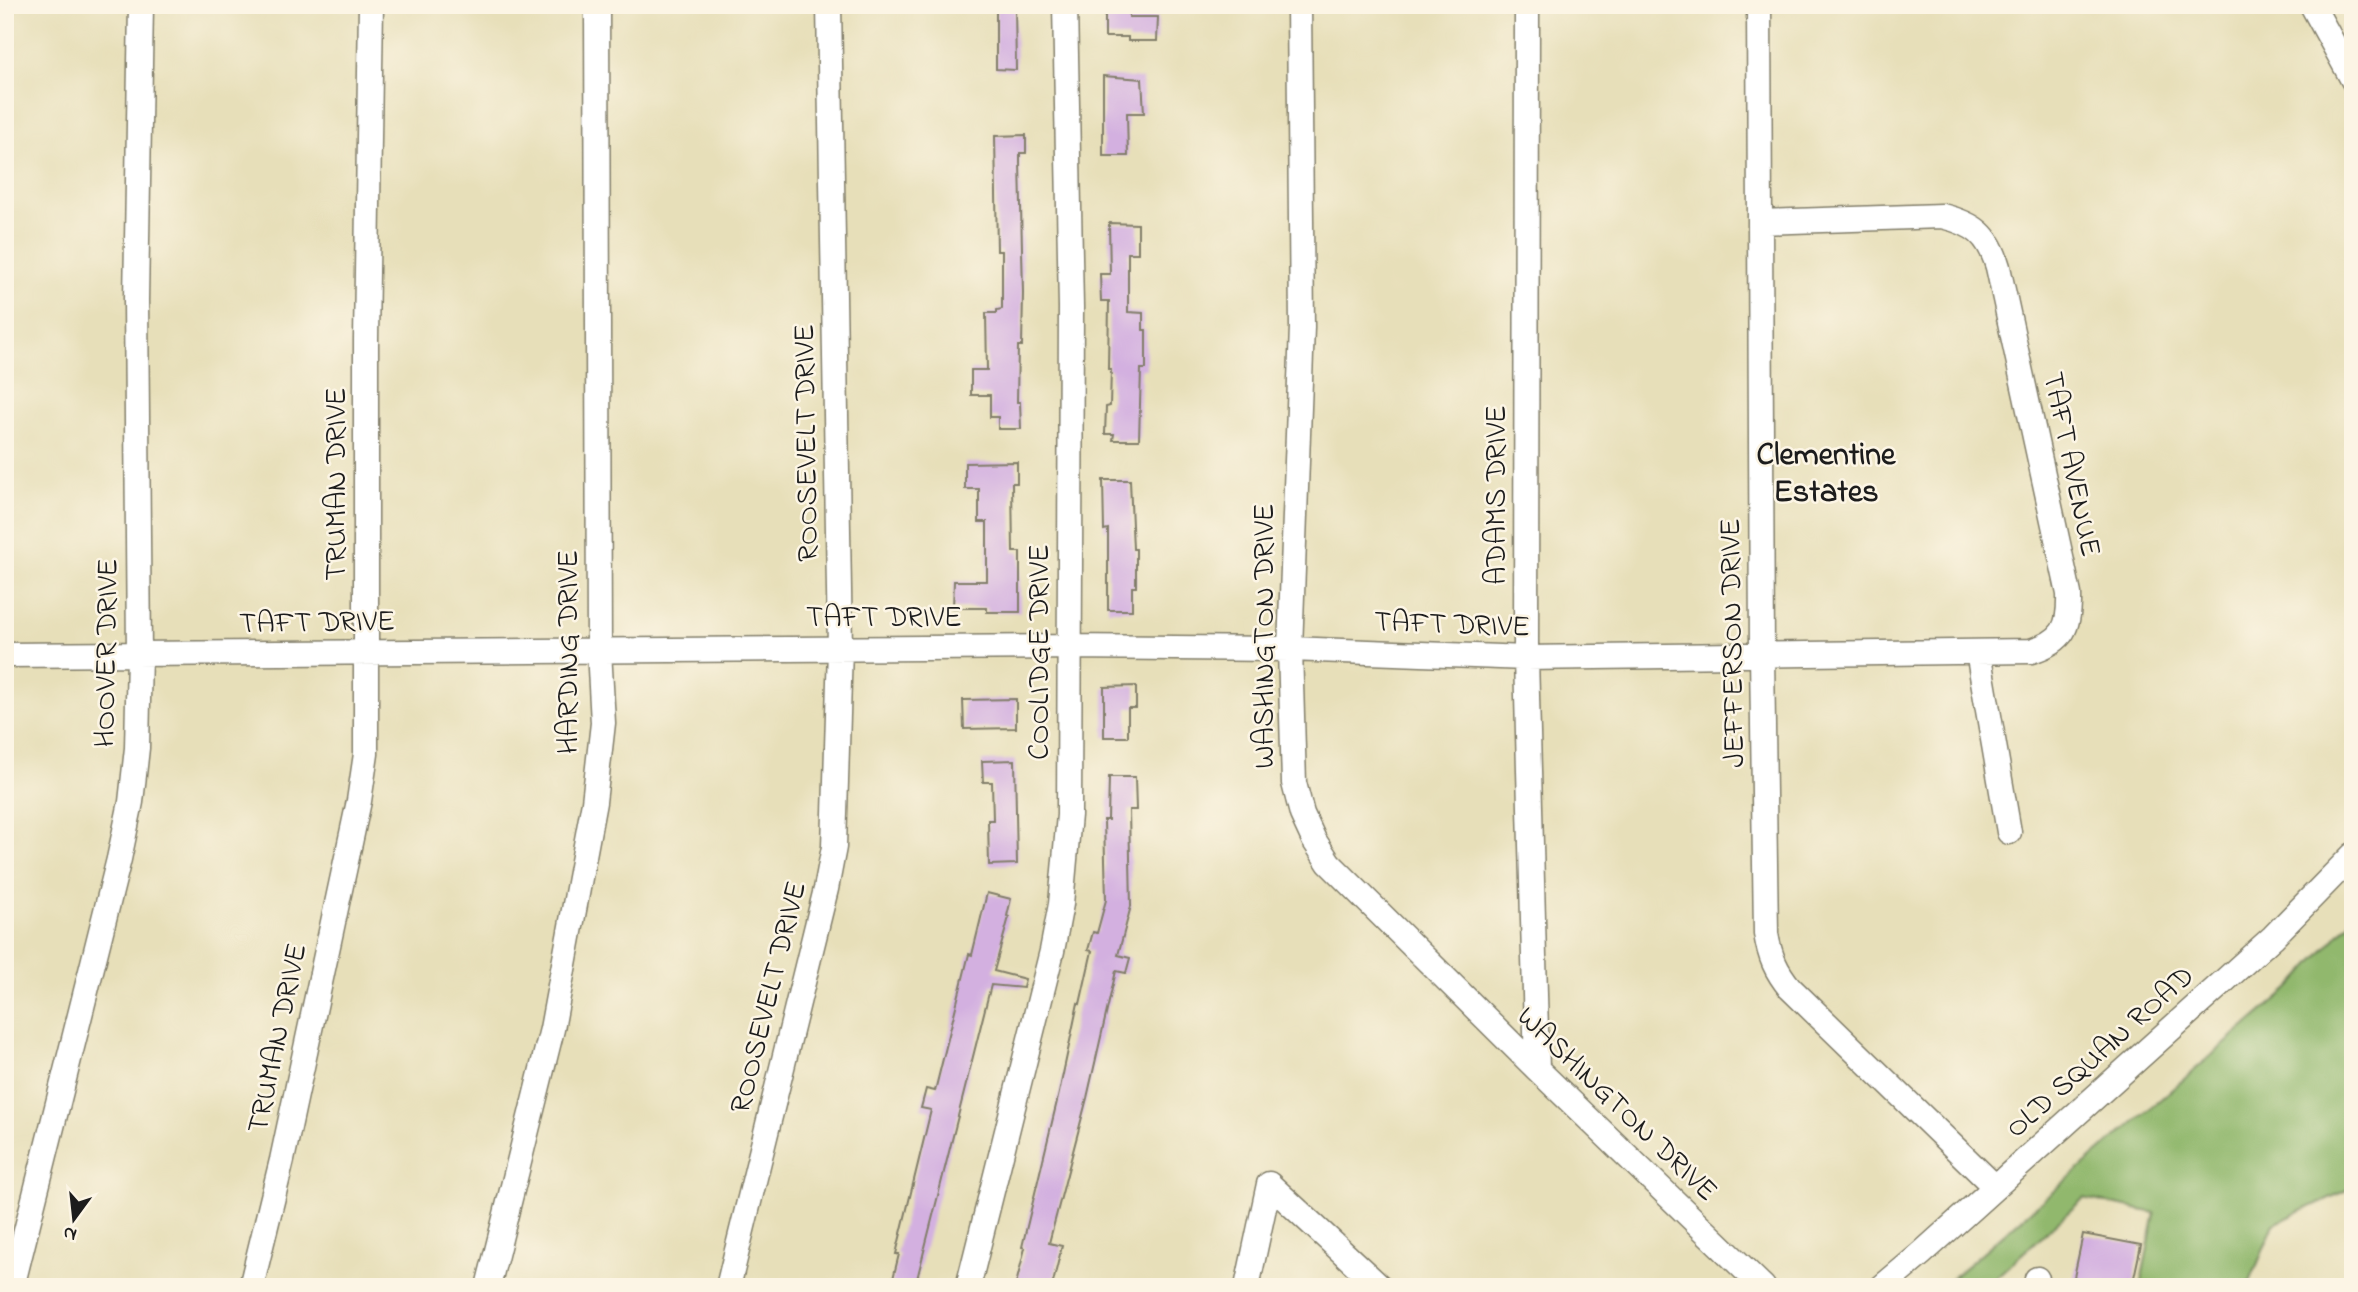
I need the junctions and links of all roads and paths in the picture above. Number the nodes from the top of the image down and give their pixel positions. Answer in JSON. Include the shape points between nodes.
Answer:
{"nodes":[{"id":1,"x":141,"y":5,"type":"edge"},
{"id":2,"x":371,"y":5,"type":"edge"},
{"id":3,"x":597,"y":5,"type":"edge"},
{"id":4,"x":829,"y":5,"type":"edge"},
{"id":5,"x":1065,"y":5,"type":"edge"},
{"id":6,"x":1299,"y":5,"type":"edge"},
{"id":7,"x":1527,"y":5,"type":"edge"},
{"id":8,"x":1759,"y":5,"type":"edge"},
{"id":9,"x":2312,"y":5,"type":"edge"},
{"id":10,"x":2351,"y":72,"type":"edge"},
{"id":11,"x":1760,"y":222,"type":"junction"},
{"id":12,"x":1069,"y":646,"type":"junction"},
{"id":13,"x":840,"y":648,"type":"junction"},
{"id":14,"x":1290,"y":649,"type":"junction"},
{"id":15,"x":599,"y":650,"type":"junction"},
{"id":16,"x":366,"y":652,"type":"junction"},
{"id":17,"x":1978,"y":652,"type":"junction"},
{"id":18,"x":139,"y":654,"type":"junction"},
{"id":19,"x":1762,"y":654,"type":"junction"},
{"id":20,"x":5,"y":655,"type":"edge"},
{"id":21,"x":1526,"y":658,"type":"junction"},
{"id":22,"x":2009,"y":832,"type":"dead end"},
{"id":23,"x":2353,"y":855,"type":"edge"},
{"id":24,"x":1536,"y":1069,"type":"junction"},
{"id":25,"x":1995,"y":1187,"type":"junction"},
{"id":26,"x":12,"y":1287,"type":"edge"},
{"id":27,"x":251,"y":1287,"type":"edge"},
{"id":28,"x":488,"y":1287,"type":"edge"},
{"id":29,"x":727,"y":1287,"type":"edge"},
{"id":30,"x":968,"y":1287,"type":"edge"},
{"id":31,"x":1247,"y":1287,"type":"edge"},
{"id":32,"x":1380,"y":1287,"type":"edge"},
{"id":33,"x":1763,"y":1287,"type":"edge"},
{"id":34,"x":1882,"y":1287,"type":"edge"}],
"edges":[{"from":1,"to":18,"type":"street","name":"HOOVER DRIVE","via":[[136,300]]},
{"from":2,"to":16,"type":"street","name":"TRUMAN DRIVE"},
{"from":3,"to":15,"type":"street","name":"HARDING DRIVE"},
{"from":4,"to":13,"type":"street","name":"ROOSEVELT DRIVE"},
{"from":5,"to":12,"type":"street","name":"COOLIDGE DRIVE","via":[[1072,307]]},
{"from":6,"to":14,"type":"street","name":"WASHINGTON DRIVE","via":[[1302,327]]},
{"from":7,"to":21,"type":"street","name":"ADAMS DRIVE"},
{"from":8,"to":11,"type":"street","name":"JEFFERSON DRIVE"},
{"from":9,"to":10,"type":"street"},
{"from":11,"to":17,"type":"street","name":"TAFT AVENUE","via":[[1942,216],[1974,228],[1993,250],[2070,608],[2062,634],[2050,645]]},
{"from":11,"to":19,"type":"street","name":"JEFFERSON DRIVE"},
{"from":12,"to":13,"type":"street","name":"TAFT DRIVE"},
{"from":12,"to":14,"type":"street","name":"TAFT DRIVE"},
{"from":12,"to":30,"type":"street","name":"COOLIDGE DRIVE","via":[[1069,815],[1061,904]]},
{"from":13,"to":15,"type":"street","name":"TAFT DRIVE"},
{"from":13,"to":29,"type":"street","name":"ROOSEVELT DRIVE","via":[[834,847]]},
{"from":14,"to":21,"type":"street","name":"TAFT DRIVE"},
{"from":14,"to":24,"type":"street","name":"WASHINGTON DRIVE","via":[[1293,783],[1314,840],[1329,863]]},
{"from":15,"to":16,"type":"street","name":"TAFT DRIVE"},
{"from":15,"to":28,"type":"street","name":"HARDING DRIVE","via":[[603,723],[594,802],[552,1029]]},
{"from":16,"to":18,"type":"street","name":"TAFT DRIVE"},
{"from":16,"to":27,"type":"street","name":"TRUMAN DRIVE","via":[[366,754],[359,801]]},
{"from":17,"to":19,"type":"street","name":"TAFT AVENUE"},
{"from":17,"to":22,"type":"street"},
{"from":18,"to":20,"type":"street","name":"TAFT DRIVE"},
{"from":18,"to":26,"type":"street","name":"HOOVER DRIVE","via":[[137,748],[119,859]]},
{"from":19,"to":21,"type":"street","name":"TAFT DRIVE"},
{"from":19,"to":25,"type":"street","name":"JEFFERSON DRIVE","via":[[1770,956],[1790,988]]},
{"from":21,"to":24,"type":"street","name":"ADAMS DRIVE"},
{"from":23,"to":25,"type":"street","name":"OLD SQUAN ROAD","via":[[2266,943]]},
{"from":24,"to":33,"type":"street","name":"WASHINGTON DRIVE"},
{"from":25,"to":34,"type":"street","name":"OLD SQUAN ROAD"},
{"from":31,"to":32,"type":"street","via":[[1269,1184]]}]}
